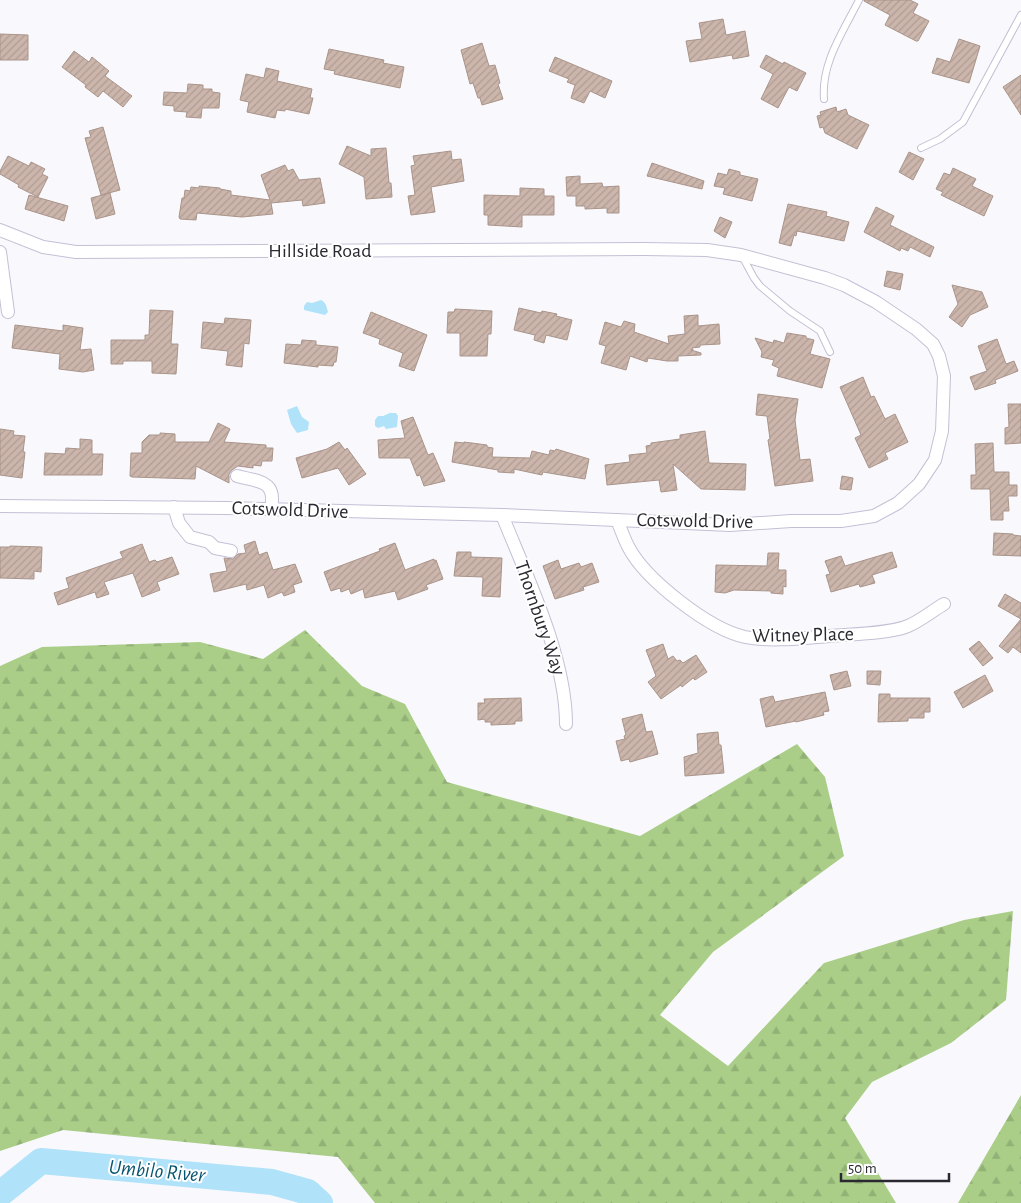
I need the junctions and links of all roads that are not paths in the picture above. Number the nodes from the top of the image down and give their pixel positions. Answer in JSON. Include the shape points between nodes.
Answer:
{"nodes":[{"id":1,"x":859,"y":0,"type":"edge"},
{"id":2,"x":1021,"y":14,"type":"edge"},
{"id":3,"x":824,"y":99,"type":"dead end"},
{"id":4,"x":920,"y":148,"type":"dead end"},
{"id":5,"x":0,"y":230,"type":"edge"},
{"id":6,"x":644,"y":249,"type":"joint"},
{"id":7,"x":0,"y":252,"type":"edge"},
{"id":8,"x":741,"y":255,"type":"junction"},
{"id":9,"x":8,"y":312,"type":"dead end"},
{"id":10,"x":830,"y":352,"type":"dead end"},
{"id":11,"x":238,"y":476,"type":"dead end"},
{"id":12,"x":0,"y":506,"type":"edge"},
{"id":13,"x":174,"y":507,"type":"junction"},
{"id":14,"x":271,"y":509,"type":"junction"},
{"id":15,"x":502,"y":515,"type":"junction"},
{"id":16,"x":617,"y":520,"type":"junction"},
{"id":17,"x":231,"y":551,"type":"dead end"},
{"id":18,"x":944,"y":604,"type":"dead end"},
{"id":19,"x":566,"y":724,"type":"dead end"}],
"edges":[{"from":1,"to":3,"type":"lane","via":[[827,64]]},
{"from":2,"to":4,"type":"lane","via":[[963,122],[940,140]]},
{"from":5,"to":6,"type":"street","name":"Hillside Road","via":[[43,246],[76,252]]},
{"from":6,"to":8,"type":"street","name":"Cotswold Drive","via":[[707,250]]},
{"from":7,"to":9,"type":"street"},
{"from":8,"to":10,"type":"lane","via":[[760,286],[820,331]]},
{"from":8,"to":16,"type":"street","name":"Cotswold Drive","via":[[844,285],[876,302],[933,344],[944,376],[942,431],[935,460],[919,484],[898,503],[874,516],[841,521],[730,524]]},
{"from":11,"to":14,"type":"street","via":[[264,482],[273,499]]},
{"from":12,"to":13,"type":"street","name":"Cotswold Drive"},
{"from":13,"to":14,"type":"street","name":"Cotswold Drive"},
{"from":13,"to":17,"type":"street","via":[[179,523],[190,536],[209,542],[215,548]]},
{"from":14,"to":15,"type":"street","name":"Cotswold Drive"},
{"from":15,"to":16,"type":"street","name":"Cotswold Drive"},
{"from":15,"to":19,"type":"street","name":"Thornbury Way","via":[[546,625],[564,689]]},
{"from":16,"to":18,"type":"street","name":"Witney Place","via":[[630,549],[669,594],[726,630],[745,637],[796,638],[880,632],[908,626]]}]}
